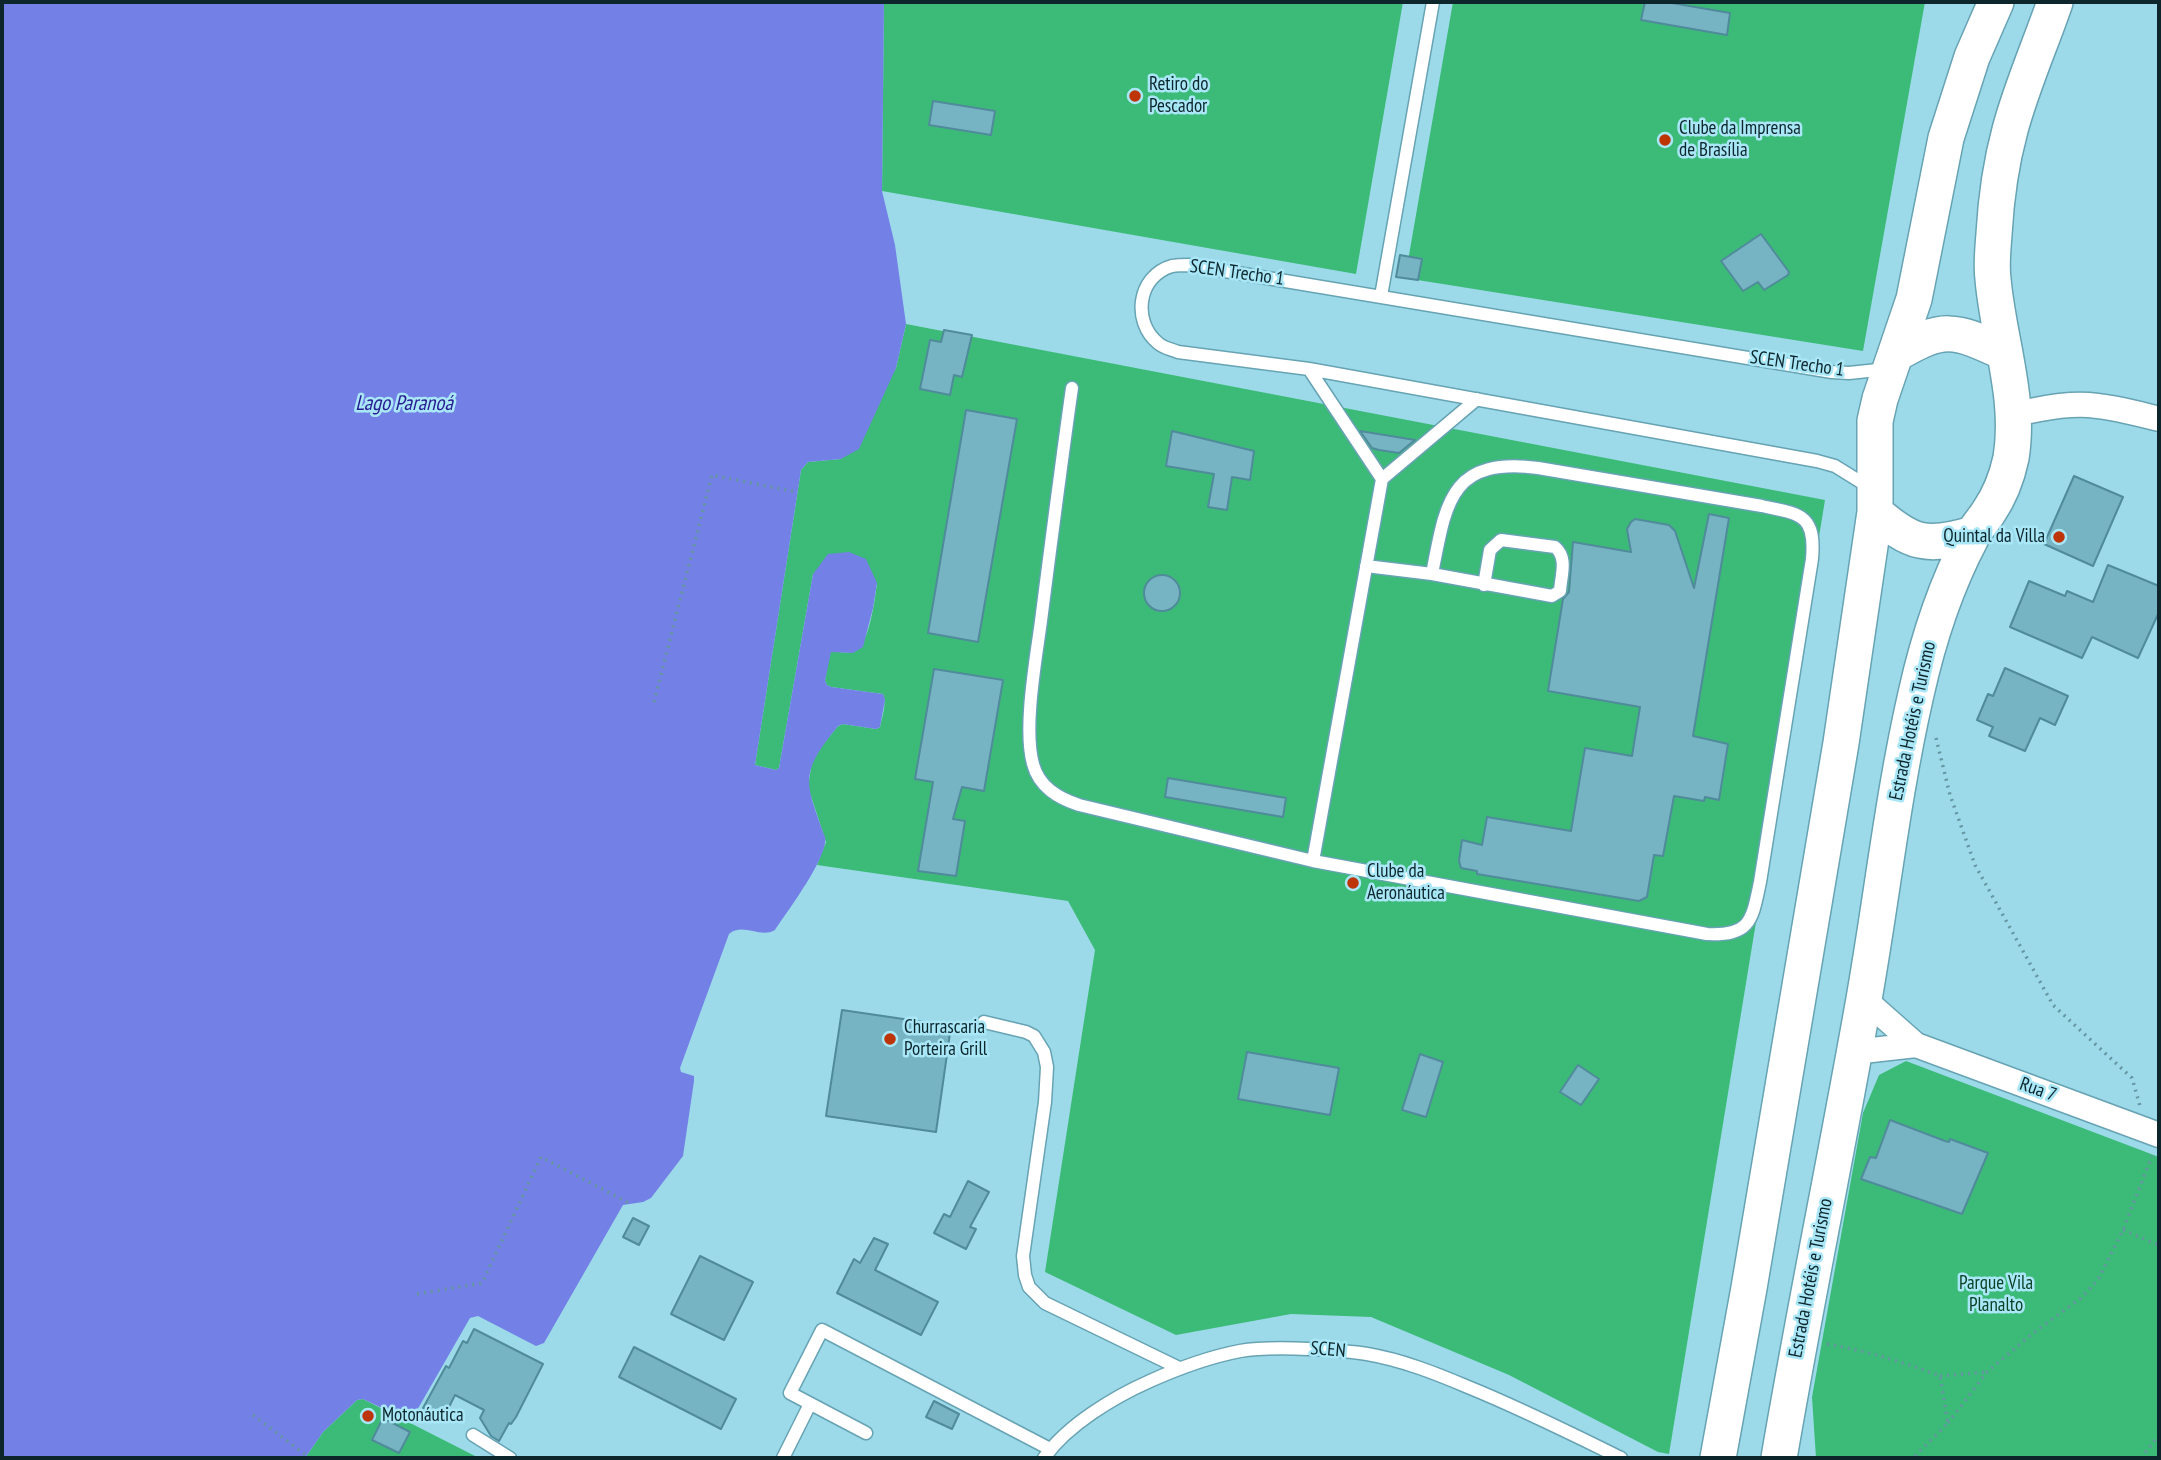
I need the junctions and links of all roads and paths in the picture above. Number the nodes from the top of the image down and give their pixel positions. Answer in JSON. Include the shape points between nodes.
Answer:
{"nodes":[{"id":1,"x":1433,"y":2,"type":"edge"},
{"id":2,"x":1996,"y":2,"type":"edge"},
{"id":3,"x":2055,"y":2,"type":"edge"},
{"id":4,"x":1381,"y":296,"type":"junction"},
{"id":5,"x":2003,"y":352,"type":"junction"},
{"id":6,"x":1893,"y":362,"type":"junction"},
{"id":7,"x":1309,"y":369,"type":"junction"},
{"id":8,"x":1072,"y":388,"type":"dead end"},
{"id":9,"x":1477,"y":399,"type":"junction"},
{"id":10,"x":2013,"y":414,"type":"junction"},
{"id":11,"x":2159,"y":419,"type":"edge"},
{"id":12,"x":1382,"y":479,"type":"junction"},
{"id":13,"x":796,"y":492,"type":"dead end"},
{"id":14,"x":1867,"y":493,"type":"junction"},
{"id":15,"x":1973,"y":534,"type":"junction"},
{"id":16,"x":1366,"y":566,"type":"junction"},
{"id":17,"x":1432,"y":574,"type":"junction"},
{"id":18,"x":1484,"y":585,"type":"junction"},
{"id":19,"x":654,"y":702,"type":"dead end"},
{"id":20,"x":1934,"y":728,"type":"dead end"},
{"id":21,"x":1313,"y":862,"type":"junction"},
{"id":22,"x":1864,"y":999,"type":"junction"},
{"id":23,"x":984,"y":1022,"type":"dead end"},
{"id":24,"x":1916,"y":1045,"type":"junction"},
{"id":25,"x":1854,"y":1052,"type":"junction"},
{"id":26,"x":2154,"y":1139,"type":"edge"},
{"id":27,"x":629,"y":1203,"type":"dead end"},
{"id":28,"x":2123,"y":1230,"type":"junction"},
{"id":29,"x":2159,"y":1245,"type":"edge"},
{"id":30,"x":417,"y":1294,"type":"dead end"},
{"id":31,"x":1799,"y":1339,"type":"junction"},
{"id":32,"x":1179,"y":1368,"type":"junction"},
{"id":33,"x":1987,"y":1372,"type":"junction"},
{"id":34,"x":1940,"y":1377,"type":"junction"},
{"id":35,"x":810,"y":1404,"type":"junction"},
{"id":36,"x":253,"y":1415,"type":"dead end"},
{"id":37,"x":1948,"y":1423,"type":"junction"},
{"id":38,"x":866,"y":1433,"type":"dead end"},
{"id":39,"x":473,"y":1435,"type":"dead end"},
{"id":40,"x":2159,"y":1435,"type":"edge"},
{"id":41,"x":1047,"y":1454,"type":"edge"},
{"id":42,"x":307,"y":1455,"type":"dead end"},
{"id":43,"x":510,"y":1458,"type":"edge"},
{"id":44,"x":783,"y":1458,"type":"edge"},
{"id":45,"x":1621,"y":1458,"type":"edge"},
{"id":46,"x":1718,"y":1458,"type":"edge"},
{"id":47,"x":1779,"y":1458,"type":"edge"},
{"id":48,"x":1913,"y":1458,"type":"edge"},
{"id":49,"x":2141,"y":1458,"type":"edge"}],
"edges":[{"from":1,"to":4,"type":"lane"},
{"from":2,"to":6,"type":"main road","via":[[1972,57],[1946,138],[1914,299]]},
{"from":3,"to":5,"type":"main road","name":"Estrada Hotéis e Turismo","via":[[2010,129],[1996,202],[1992,275]]},
{"from":4,"to":6,"type":"lane","name":"SCEN Trecho 1","via":[[1832,372],[1849,373]]},
{"from":4,"to":7,"type":"lane","name":"SCEN Trecho 1","via":[[1189,265],[1170,266],[1153,277],[1142,295],[1141,316],[1147,332],[1160,345],[1178,352]]},
{"from":5,"to":6,"type":"main road","via":[[1969,336],[1948,333],[1922,339]]},
{"from":5,"to":10,"type":"main road","name":"Estrada Hotéis e Turismo"},
{"from":6,"to":14,"type":"main road","via":[[1875,421]]},
{"from":7,"to":9,"type":"lane","name":"SCEN Trecho 1"},
{"from":7,"to":12,"type":"lane"},
{"from":8,"to":21,"type":"lane","via":[[1034,673],[1031,748],[1037,774],[1053,793],[1079,805]]},
{"from":9,"to":12,"type":"lane"},
{"from":9,"to":14,"type":"lane","name":"SCEN Trecho 1","via":[[1817,461],[1835,466]]},
{"from":10,"to":11,"type":"street","via":[[2087,405]]},
{"from":10,"to":15,"type":"main road","name":"Estrada Hotéis e Turismo","via":[[2011,460],[2005,480]]},
{"from":12,"to":16,"type":"lane"},
{"from":13,"to":19,"type":"path","via":[[712,475]]},
{"from":14,"to":15,"type":"main road","via":[[1892,528],[1909,538],[1951,541]]},
{"from":14,"to":46,"type":"main road","via":[[1841,743]]},
{"from":15,"to":22,"type":"main road","name":"Estrada Hotéis e Turismo","via":[[1940,608],[1916,694]]},
{"from":16,"to":17,"type":"lane"},
{"from":16,"to":21,"type":"lane"},
{"from":17,"to":18,"type":"lane"},
{"from":17,"to":21,"type":"lane","via":[[1444,519],[1460,486],[1478,471],[1504,465],[1762,506],[1794,514],[1808,523],[1812,559],[1752,916],[1737,932],[1707,934]]},
{"from":18,"to":18,"type":"lane","via":[[1552,596],[1560,591],[1562,553],[1555,547],[1502,540],[1490,550]]},
{"from":20,"to":26,"type":"path","via":[[1950,795],[1975,865],[2053,1005],[2132,1078]]},
{"from":22,"to":24,"type":"street","name":"Rua 7"},
{"from":22,"to":25,"type":"main road","name":"Estrada Hotéis e Turismo"},
{"from":23,"to":32,"type":"lane","via":[[1034,1036],[1047,1067],[1023,1256],[1029,1287],[1064,1314]]},
{"from":24,"to":25,"type":"street","name":"Rua 7"},
{"from":24,"to":26,"type":"street","name":"Rua 7"},
{"from":25,"to":31,"type":"main road","name":"Estrada Hotéis e Turismo"},
{"from":26,"to":28,"type":"path"},
{"from":27,"to":30,"type":"path","via":[[541,1157],[482,1283]]},
{"from":28,"to":29,"type":"path"},
{"from":28,"to":33,"type":"path","via":[[2087,1292]]},
{"from":31,"to":34,"type":"path","via":[[1865,1351]]},
{"from":31,"to":47,"type":"main road","name":"Estrada Hotéis e Turismo"},
{"from":32,"to":41,"type":"lane","name":"SCEN","via":[[1108,1403]]},
{"from":32,"to":45,"type":"lane","name":"SCEN","via":[[1243,1350],[1290,1348],[1367,1354],[1443,1376]]},
{"from":33,"to":34,"type":"path"},
{"from":33,"to":37,"type":"path"},
{"from":34,"to":37,"type":"path"},
{"from":35,"to":38,"type":"lane"},
{"from":35,"to":41,"type":"lane","via":[[790,1393],[822,1331]]},
{"from":35,"to":44,"type":"lane"},
{"from":36,"to":42,"type":"path"},
{"from":37,"to":48,"type":"path"},
{"from":39,"to":43,"type":"lane"},
{"from":40,"to":49,"type":"path"}]}
